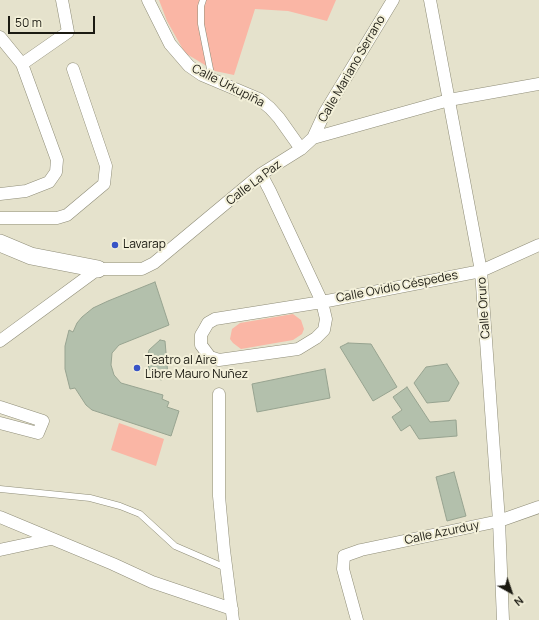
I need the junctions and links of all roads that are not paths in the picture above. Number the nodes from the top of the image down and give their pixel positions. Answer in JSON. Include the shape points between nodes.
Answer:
{"nodes":[{"id":1,"x":62,"y":0,"type":"edge"},
{"id":2,"x":148,"y":0,"type":"edge"},
{"id":3,"x":203,"y":0,"type":"edge"},
{"id":4,"x":393,"y":0,"type":"edge"},
{"id":5,"x":430,"y":0,"type":"edge"},
{"id":6,"x":0,"y":37,"type":"edge"},
{"id":7,"x":22,"y":64,"type":"junction"},
{"id":8,"x":73,"y":69,"type":"dead end"},
{"id":9,"x":212,"y":79,"type":"junction"},
{"id":10,"x":539,"y":84,"type":"edge"},
{"id":11,"x":449,"y":100,"type":"junction"},
{"id":12,"x":313,"y":138,"type":"junction"},
{"id":13,"x":301,"y":148,"type":"junction"},
{"id":14,"x":261,"y":174,"type":"junction"},
{"id":15,"x":0,"y":194,"type":"edge"},
{"id":16,"x":0,"y":218,"type":"edge"},
{"id":17,"x":0,"y":243,"type":"edge"},
{"id":18,"x":539,"y":244,"type":"edge"},
{"id":19,"x":98,"y":269,"type":"junction"},
{"id":20,"x":481,"y":271,"type":"junction"},
{"id":21,"x":322,"y":302,"type":"junction"},
{"id":22,"x":0,"y":341,"type":"edge"},
{"id":23,"x":219,"y":394,"type":"dead end"},
{"id":24,"x":0,"y":407,"type":"edge"},
{"id":25,"x":0,"y":422,"type":"edge"},
{"id":26,"x":0,"y":489,"type":"edge"},
{"id":27,"x":539,"y":507,"type":"edge"},
{"id":28,"x":0,"y":517,"type":"edge"},
{"id":29,"x":499,"y":521,"type":"junction"},
{"id":30,"x":51,"y":539,"type":"junction"},
{"id":31,"x":0,"y":550,"type":"edge"},
{"id":32,"x":226,"y":568,"type":"junction"},
{"id":33,"x":233,"y":614,"type":"edge"},
{"id":34,"x":357,"y":620,"type":"edge"},
{"id":35,"x":503,"y":620,"type":"edge"}],
"edges":[{"from":1,"to":7,"type":"street","via":[[68,32]]},
{"from":2,"to":9,"type":"street","name":"Calle Urkupiña","via":[[177,54],[189,66]]},
{"from":3,"to":9,"type":"lane","via":[[201,24]]},
{"from":4,"to":12,"type":"street","name":"Calle Mariano Serrano","via":[[325,112]]},
{"from":5,"to":11,"type":"street","name":"Calle Oruro"},
{"from":6,"to":7,"type":"street"},
{"from":7,"to":15,"type":"street","via":[[57,160],[56,172],[49,182],[26,191]]},
{"from":8,"to":16,"type":"street","via":[[106,166],[104,184],[67,215],[57,218]]},
{"from":9,"to":13,"type":"street","name":"Calle Urkupiña","via":[[259,99],[275,113]]},
{"from":10,"to":11,"type":"street","name":"Calle La Paz"},
{"from":11,"to":12,"type":"street","name":"Calle La Paz"},
{"from":11,"to":20,"type":"street","name":"Calle Oruro"},
{"from":12,"to":13,"type":"street","name":"Calle La Paz"},
{"from":13,"to":14,"type":"street","name":"Calle La Paz"},
{"from":14,"to":19,"type":"street","name":"Calle La Paz","via":[[154,263],[142,269]]},
{"from":14,"to":21,"type":"street"},
{"from":17,"to":19,"type":"street","via":[[31,256]]},
{"from":18,"to":20,"type":"street","name":"Calle Ovidio Céspedes"},
{"from":19,"to":22,"type":"street"},
{"from":20,"to":21,"type":"street","name":"Calle Ovidio Céspedes"},
{"from":20,"to":29,"type":"street","name":"Calle Oruro"},
{"from":21,"to":21,"type":"street","name":"Calle Ovidio Céspedes","via":[[326,319],[324,330],[298,349],[219,360],[210,357],[201,345],[204,330],[208,323],[215,319]]},
{"from":23,"to":32,"type":"street","via":[[219,496]]},
{"from":24,"to":25,"type":"street","via":[[42,421],[38,433]]},
{"from":26,"to":32,"type":"lane","via":[[90,498],[120,506],[140,514],[176,546]]},
{"from":27,"to":29,"type":"street","name":"Calle Azurduy"},
{"from":28,"to":30,"type":"street"},
{"from":29,"to":34,"type":"street","name":"Calle Azurduy","via":[[361,550],[344,556],[343,569]]},
{"from":29,"to":35,"type":"street","name":"Calle Oruro"},
{"from":30,"to":31,"type":"street"},
{"from":30,"to":33,"type":"street"},
{"from":32,"to":33,"type":"street"}]}
